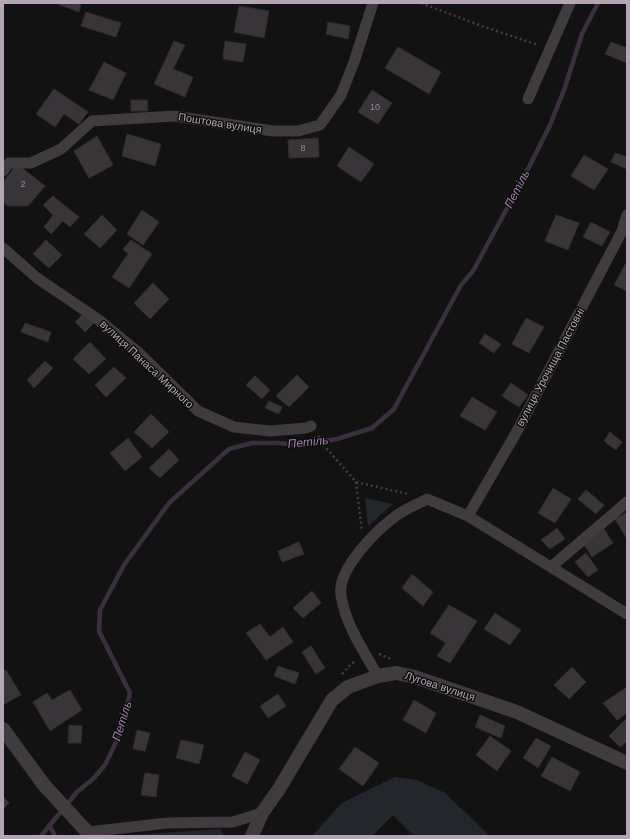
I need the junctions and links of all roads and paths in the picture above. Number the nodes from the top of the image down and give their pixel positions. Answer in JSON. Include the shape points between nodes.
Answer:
{"nodes":[{"id":1,"x":372,"y":3,"type":"edge"},
{"id":2,"x":421,"y":3,"type":"edge"},
{"id":3,"x":570,"y":3,"type":"edge"},
{"id":4,"x":550,"y":48,"type":"junction"},
{"id":5,"x":528,"y":99,"type":"dead end"},
{"id":6,"x":3,"y":171,"type":"edge"},
{"id":7,"x":627,"y":216,"type":"edge"},
{"id":8,"x":3,"y":248,"type":"edge"},
{"id":9,"x":311,"y":426,"type":"joint"},
{"id":10,"x":356,"y":482,"type":"junction"},
{"id":11,"x":427,"y":499,"type":"junction"},
{"id":12,"x":627,"y":502,"type":"edge"},
{"id":13,"x":468,"y":516,"type":"junction"},
{"id":14,"x":364,"y":547,"type":"junction"},
{"id":15,"x":551,"y":567,"type":"junction"},
{"id":16,"x":627,"y":614,"type":"edge"},
{"id":17,"x":366,"y":656,"type":"junction"},
{"id":18,"x":397,"y":661,"type":"dead end"},
{"id":19,"x":378,"y":676,"type":"junction"},
{"id":20,"x":338,"y":679,"type":"dead end"},
{"id":21,"x":3,"y":729,"type":"edge"},
{"id":22,"x":627,"y":763,"type":"edge"},
{"id":23,"x":262,"y":813,"type":"junction"},
{"id":24,"x":86,"y":831,"type":"edge"},
{"id":25,"x":252,"y":836,"type":"edge"}],
"edges":[{"from":1,"to":6,"type":"street","name":"Поштова вулиця","via":[[341,95],[320,125],[298,131],[273,131],[174,116],[92,120],[61,149],[31,163],[9,163]]},
{"from":2,"to":4,"type":"path","via":[[478,26]]},
{"from":3,"to":4,"type":"street"},
{"from":4,"to":5,"type":"street"},
{"from":7,"to":13,"type":"street","name":"вулиця Урочища Пастовні","via":[[622,231],[520,426]]},
{"from":8,"to":9,"type":"street","name":"вулиця Панаса Мирного","via":[[37,278],[99,320],[139,354],[198,411],[234,427],[270,431]]},
{"from":9,"to":10,"type":"path"},
{"from":10,"to":11,"type":"path"},
{"from":10,"to":14,"type":"path"},
{"from":11,"to":13,"type":"street"},
{"from":11,"to":14,"type":"street","via":[[393,518]]},
{"from":12,"to":15,"type":"street"},
{"from":13,"to":15,"type":"street"},
{"from":14,"to":17,"type":"street","via":[[344,578],[341,594],[348,620]]},
{"from":15,"to":16,"type":"street"},
{"from":17,"to":18,"type":"path","via":[[377,654]]},
{"from":17,"to":19,"type":"street"},
{"from":17,"to":20,"type":"path","via":[[351,664]]},
{"from":19,"to":22,"type":"street","name":"Лугова вулиця","via":[[396,673],[415,677],[516,712]]},
{"from":19,"to":23,"type":"street","name":"Лугова вулиця","via":[[348,687],[332,700]]},
{"from":21,"to":24,"type":"street","via":[[44,785]]},
{"from":23,"to":24,"type":"street","via":[[233,822],[167,823]]},
{"from":23,"to":25,"type":"street","name":"Лугова вулиця"}]}
